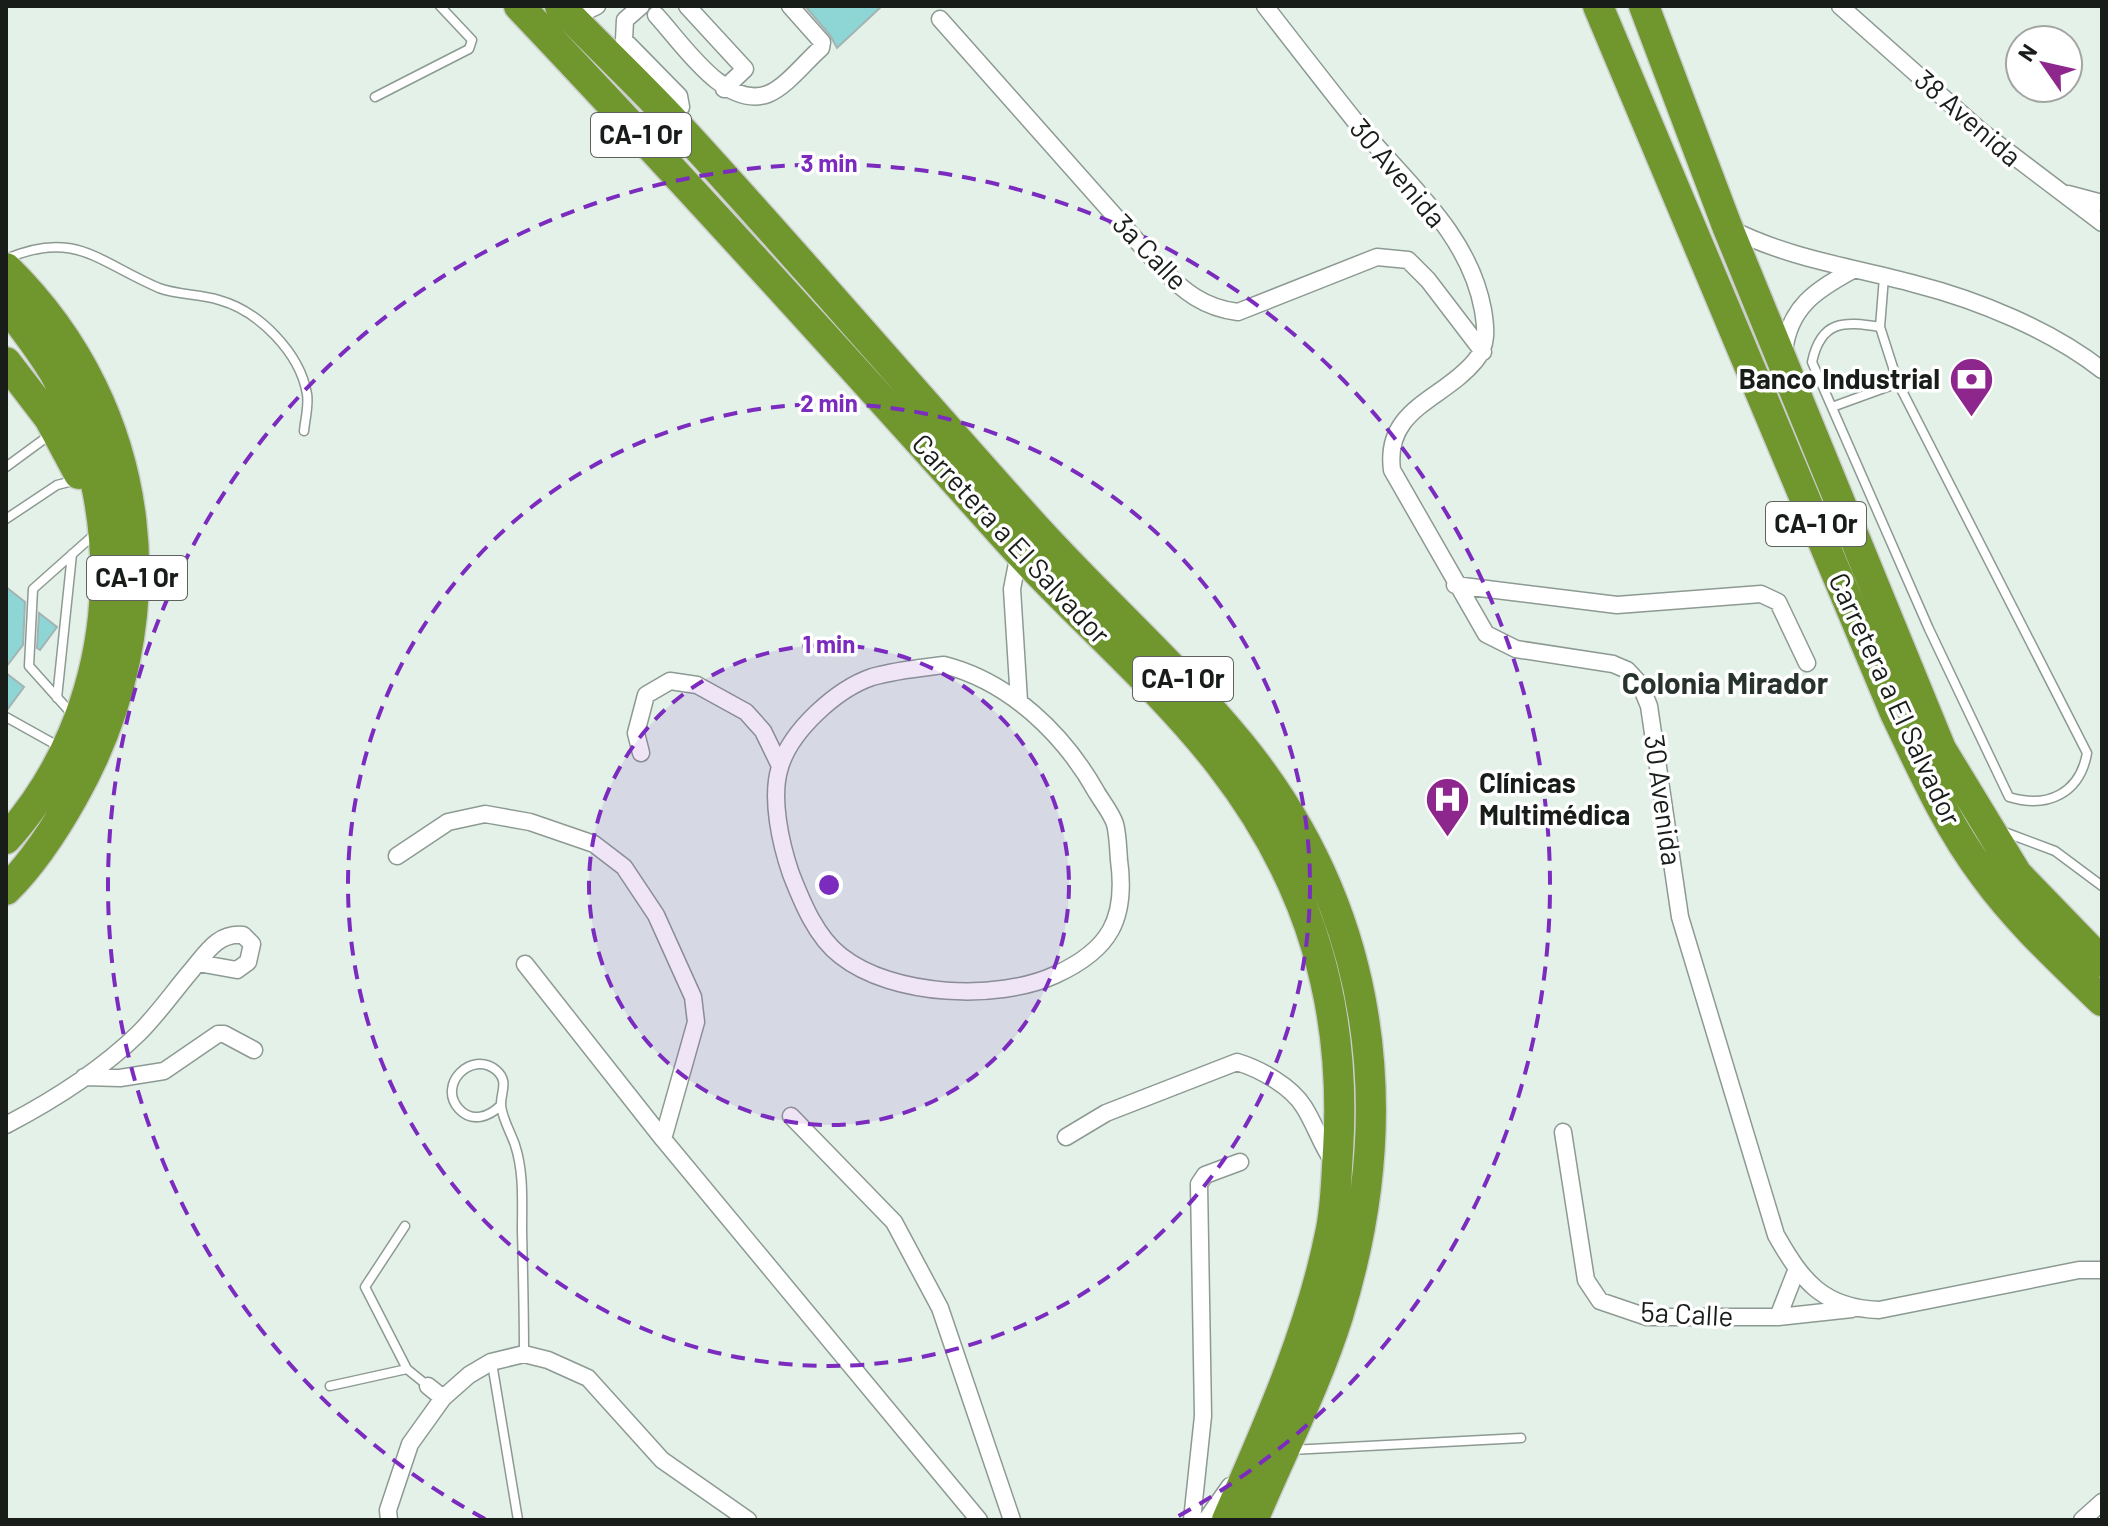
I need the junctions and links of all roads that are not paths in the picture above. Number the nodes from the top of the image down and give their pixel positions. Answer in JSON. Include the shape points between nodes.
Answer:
{"nodes":[{"id":1,"x":440,"y":6,"type":"edge"},
{"id":2,"x":519,"y":6,"type":"edge"},
{"id":3,"x":641,"y":6,"type":"edge"},
{"id":4,"x":687,"y":6,"type":"edge"},
{"id":5,"x":790,"y":6,"type":"edge"},
{"id":6,"x":1265,"y":6,"type":"edge"},
{"id":7,"x":1598,"y":6,"type":"edge"},
{"id":8,"x":1629,"y":6,"type":"edge"},
{"id":9,"x":1644,"y":6,"type":"edge"},
{"id":10,"x":1840,"y":6,"type":"edge"},
{"id":11,"x":656,"y":9,"type":"edge"},
{"id":12,"x":576,"y":10,"type":"edge"},
{"id":13,"x":940,"y":19,"type":"dead end"},
{"id":14,"x":614,"y":41,"type":"junction"},
{"id":15,"x":1672,"y":78,"type":"junction"},
{"id":16,"x":724,"y":89,"type":"junction"},
{"id":17,"x":375,"y":97,"type":"dead end"},
{"id":18,"x":2062,"y":193,"type":"junction"},
{"id":19,"x":2102,"y":203,"type":"edge"},
{"id":20,"x":2102,"y":223,"type":"edge"},
{"id":21,"x":1727,"y":226,"type":"junction"},
{"id":22,"x":6,"y":259,"type":"edge"},
{"id":23,"x":6,"y":268,"type":"edge"},
{"id":24,"x":1853,"y":270,"type":"junction"},
{"id":25,"x":1884,"y":277,"type":"junction"},
{"id":26,"x":6,"y":305,"type":"edge"},
{"id":27,"x":1880,"y":327,"type":"junction"},
{"id":28,"x":6,"y":333,"type":"edge"},
{"id":29,"x":1483,"y":352,"type":"junction"},
{"id":30,"x":6,"y":362,"type":"edge"},
{"id":31,"x":1782,"y":363,"type":"junction"},
{"id":32,"x":2102,"y":370,"type":"edge"},
{"id":33,"x":55,"y":374,"type":"junction"},
{"id":34,"x":1898,"y":383,"type":"junction"},
{"id":35,"x":1832,"y":407,"type":"junction"},
{"id":36,"x":56,"y":431,"type":"junction"},
{"id":37,"x":304,"y":431,"type":"dead end"},
{"id":38,"x":6,"y":467,"type":"edge"},
{"id":39,"x":82,"y":478,"type":"junction"},
{"id":40,"x":6,"y":519,"type":"edge"},
{"id":41,"x":103,"y":523,"type":"junction"},
{"id":42,"x":72,"y":553,"type":"junction"},
{"id":43,"x":1019,"y":553,"type":"junction"},
{"id":44,"x":1455,"y":585,"type":"junction"},
{"id":45,"x":1807,"y":663,"type":"dead end"},
{"id":46,"x":57,"y":698,"type":"junction"},
{"id":47,"x":1019,"y":701,"type":"junction"},
{"id":48,"x":6,"y":717,"type":"edge"},
{"id":49,"x":79,"y":721,"type":"junction"},
{"id":50,"x":65,"y":751,"type":"junction"},
{"id":51,"x":641,"y":753,"type":"dead end"},
{"id":52,"x":780,"y":766,"type":"junction"},
{"id":53,"x":1985,"y":826,"type":"junction"},
{"id":54,"x":6,"y":839,"type":"edge"},
{"id":55,"x":397,"y":856,"type":"dead end"},
{"id":56,"x":2102,"y":886,"type":"edge"},
{"id":57,"x":6,"y":890,"type":"edge"},
{"id":58,"x":2102,"y":962,"type":"edge"},
{"id":59,"x":198,"y":963,"type":"dead end"},
{"id":60,"x":525,"y":964,"type":"dead end"},
{"id":61,"x":2102,"y":1001,"type":"edge"},
{"id":62,"x":254,"y":1050,"type":"dead end"},
{"id":63,"x":84,"y":1077,"type":"junction"},
{"id":64,"x":501,"y":1105,"type":"junction"},
{"id":65,"x":791,"y":1116,"type":"dead end"},
{"id":66,"x":1326,"y":1120,"type":"junction"},
{"id":67,"x":6,"y":1125,"type":"edge"},
{"id":68,"x":1563,"y":1132,"type":"dead end"},
{"id":69,"x":1066,"y":1137,"type":"dead end"},
{"id":70,"x":663,"y":1139,"type":"junction"},
{"id":71,"x":1240,"y":1162,"type":"dead end"},
{"id":72,"x":405,"y":1226,"type":"dead end"},
{"id":73,"x":2102,"y":1270,"type":"edge"},
{"id":74,"x":1796,"y":1271,"type":"junction"},
{"id":75,"x":1854,"y":1309,"type":"junction"},
{"id":76,"x":1778,"y":1317,"type":"junction"},
{"id":77,"x":524,"y":1354,"type":"junction"},
{"id":78,"x":491,"y":1362,"type":"junction"},
{"id":79,"x":407,"y":1369,"type":"junction"},
{"id":80,"x":330,"y":1386,"type":"dead end"},
{"id":81,"x":428,"y":1386,"type":"joint"},
{"id":82,"x":443,"y":1398,"type":"junction"},
{"id":83,"x":1521,"y":1438,"type":"dead end"},
{"id":84,"x":1272,"y":1446,"type":"junction"},
{"id":85,"x":2102,"y":1502,"type":"edge"},
{"id":86,"x":389,"y":1520,"type":"edge"},
{"id":87,"x":518,"y":1520,"type":"edge"},
{"id":88,"x":748,"y":1520,"type":"edge"},
{"id":89,"x":979,"y":1520,"type":"edge"},
{"id":90,"x":1012,"y":1520,"type":"edge"},
{"id":91,"x":1192,"y":1520,"type":"edge"},
{"id":92,"x":1206,"y":1520,"type":"edge"},
{"id":93,"x":1227,"y":1520,"type":"edge"},
{"id":94,"x":1254,"y":1520,"type":"edge"},
{"id":95,"x":2082,"y":1520,"type":"edge"}],
"edges":[{"from":1,"to":17,"type":"lane","via":[[472,40],[469,49]]},
{"from":2,"to":43,"type":"highway","name":"Carretera a El Salvador","number":"CA-1 Or","via":[[763,265]]},
{"from":3,"to":14,"type":"street","via":[[625,20]]},
{"from":4,"to":16,"type":"street","via":[[745,69]]},
{"from":5,"to":16,"type":"street","via":[[822,42],[821,48],[770,93],[750,97]]},
{"from":6,"to":29,"type":"street","name":"30 Avenida","via":[[1365,133],[1430,202],[1476,276],[1486,329]]},
{"from":7,"to":61,"type":"highway","name":"Carretera a El Salvador","number":"CA-1 Or","via":[[1928,782],[1984,875]]},
{"from":8,"to":15,"type":"highway","via":[[1650,62]]},
{"from":9,"to":15,"type":"highway","name":"Carretera a El Salvador","number":"CA-1 Or"},
{"from":10,"to":18,"type":"street","name":"38 Avenida","via":[[1982,132]]},
{"from":11,"to":16,"type":"street"},
{"from":12,"to":14,"type":"highway","name":"Carretera a El Salvador","number":"CA-1 Or"},
{"from":13,"to":29,"type":"street","name":"3a Calle","via":[[1160,267],[1199,301],[1238,312],[1377,257],[1408,260]]},
{"from":14,"to":84,"type":"highway","name":"Carretera a El Salvador","number":"CA-1 Or","via":[[671,118],[1036,529],[1205,703],[1292,817],[1336,902],[1360,988],[1367,1047],[1371,1096],[1365,1192],[1337,1320]]},
{"from":15,"to":21,"type":"highway","name":"Carretera a El Salvador","number":"CA-1 Or"},
{"from":18,"to":19,"type":"street"},
{"from":18,"to":20,"type":"street","name":"38 Avenida"},
{"from":21,"to":24,"type":"street","via":[[1765,246]]},
{"from":21,"to":31,"type":"highway","name":"Carretera a El Salvador","number":"CA-1 Or"},
{"from":22,"to":37,"type":"lane","via":[[37,245],[80,250],[168,291],[222,300],[261,322],[292,356],[307,395]]},
{"from":23,"to":57,"type":"highway","number":"CA-1 Or","via":[[65,343],[111,428],[128,496],[137,576],[131,641],[101,743],[57,827]]},
{"from":24,"to":25,"type":"street"},
{"from":24,"to":31,"type":"street","via":[[1820,288],[1795,313]]},
{"from":25,"to":27,"type":"lane"},
{"from":25,"to":32,"type":"street","via":[[2015,321]]},
{"from":26,"to":33,"type":"highway","number":"CA-1 Or"},
{"from":27,"to":34,"type":"lane"},
{"from":27,"to":35,"type":"lane","via":[[1851,323],[1830,329],[1816,342],[1812,362]]},
{"from":28,"to":33,"type":"highway"},
{"from":29,"to":44,"type":"street","name":"30 Avenida","via":[[1409,415],[1390,447],[1392,470]]},
{"from":30,"to":36,"type":"highway"},
{"from":31,"to":53,"type":"highway","name":"Carretera a El Salvador","number":"CA-1 Or","via":[[1941,749]]},
{"from":33,"to":41,"type":"highway","number":"CA-1 Or","via":[[86,450]]},
{"from":34,"to":35,"type":"lane"},
{"from":34,"to":35,"type":"lane","via":[[2087,753],[2083,775],[2060,795],[2029,803],[2009,797]]},
{"from":36,"to":38,"type":"lane"},
{"from":36,"to":39,"type":"highway"},
{"from":39,"to":40,"type":"lane","via":[[57,485]]},
{"from":39,"to":41,"type":"highway"},
{"from":41,"to":42,"type":"lane"},
{"from":41,"to":49,"type":"highway","number":"CA-1 Or","via":[[104,623]]},
{"from":42,"to":46,"type":"lane"},
{"from":42,"to":46,"type":"lane","via":[[33,589],[29,666]]},
{"from":43,"to":47,"type":"street","via":[[1012,589]]},
{"from":43,"to":66,"type":"highway","name":"Carretera a El Salvador","number":"CA-1 Or","via":[[1189,728],[1267,832],[1307,915],[1330,995]]},
{"from":44,"to":45,"type":"street","via":[[1617,605],[1761,594],[1778,602]]},
{"from":44,"to":74,"type":"street","name":"30 Avenida","via":[[1486,634],[1503,644],[1613,664],[1640,684],[1653,732],[1680,917],[1776,1235]]},
{"from":46,"to":49,"type":"lane"},
{"from":47,"to":52,"type":"street","via":[[971,672],[944,665],[871,678],[835,695],[808,721]]},
{"from":47,"to":52,"type":"street","via":[[1064,744],[1115,824],[1123,890],[1108,938],[1087,957],[1034,984],[936,991],[841,956],[802,903],[785,856],[777,796]]},
{"from":48,"to":50,"type":"lane"},
{"from":49,"to":50,"type":"highway","number":"CA-1 Or"},
{"from":50,"to":54,"type":"highway","number":"CA-1 Or"},
{"from":51,"to":52,"type":"street","via":[[636,733],[646,695],[670,681],[697,685],[746,712],[763,731]]},
{"from":53,"to":56,"type":"lane","via":[[2055,851]]},
{"from":53,"to":58,"type":"highway","name":"Carretera a El Salvador","number":"CA-1 Or","via":[[2017,874]]},
{"from":55,"to":70,"type":"street","via":[[448,822],[485,814],[530,822],[594,844],[624,867],[656,915],[693,997],[696,1022]]},
{"from":59,"to":63,"type":"street","via":[[139,1033]]},
{"from":60,"to":70,"type":"street"},
{"from":62,"to":63,"type":"street","via":[[218,1034],[164,1071]]},
{"from":63,"to":67,"type":"street"},
{"from":64,"to":64,"type":"lane","via":[[503,1080],[483,1064],[470,1065],[453,1083],[452,1096],[467,1115],[480,1118]]},
{"from":64,"to":77,"type":"lane","via":[[521,1162]]},
{"from":65,"to":90,"type":"street","via":[[894,1222],[940,1308]]},
{"from":66,"to":69,"type":"street","via":[[1259,1068],[1237,1062],[1106,1113]]},
{"from":66,"to":84,"type":"highway","name":"Carretera a El Salvador","number":"CA-1 Or","via":[[1337,1167],[1331,1230]]},
{"from":68,"to":76,"type":"street","name":"5a Calle","via":[[1586,1280],[1600,1301],[1647,1317]]},
{"from":70,"to":89,"type":"street"},
{"from":71,"to":91,"type":"street","via":[[1205,1175],[1199,1184],[1203,1416]]},
{"from":72,"to":79,"type":"lane","via":[[365,1287]]},
{"from":73,"to":75,"type":"street","via":[[2079,1270],[1879,1310]]},
{"from":74,"to":75,"type":"street","name":"30 Avenida","via":[[1812,1287]]},
{"from":74,"to":76,"type":"street"},
{"from":75,"to":76,"type":"street","name":"5a Calle"},
{"from":77,"to":78,"type":"street"},
{"from":77,"to":88,"type":"street","via":[[588,1378],[662,1460]]},
{"from":78,"to":82,"type":"street"},
{"from":78,"to":87,"type":"lane"},
{"from":79,"to":80,"type":"lane"},
{"from":79,"to":81,"type":"lane"},
{"from":81,"to":82,"type":"street"},
{"from":82,"to":86,"type":"street","via":[[410,1444]]},
{"from":83,"to":84,"type":"lane"},
{"from":84,"to":92,"type":"street"},
{"from":84,"to":93,"type":"highway","name":"Carretera a El Salvador","number":"CA-1 Or"},
{"from":84,"to":94,"type":"highway","name":"Carretera a El Salvador","number":"CA-1 Or"},
{"from":85,"to":95,"type":"street"}]}
